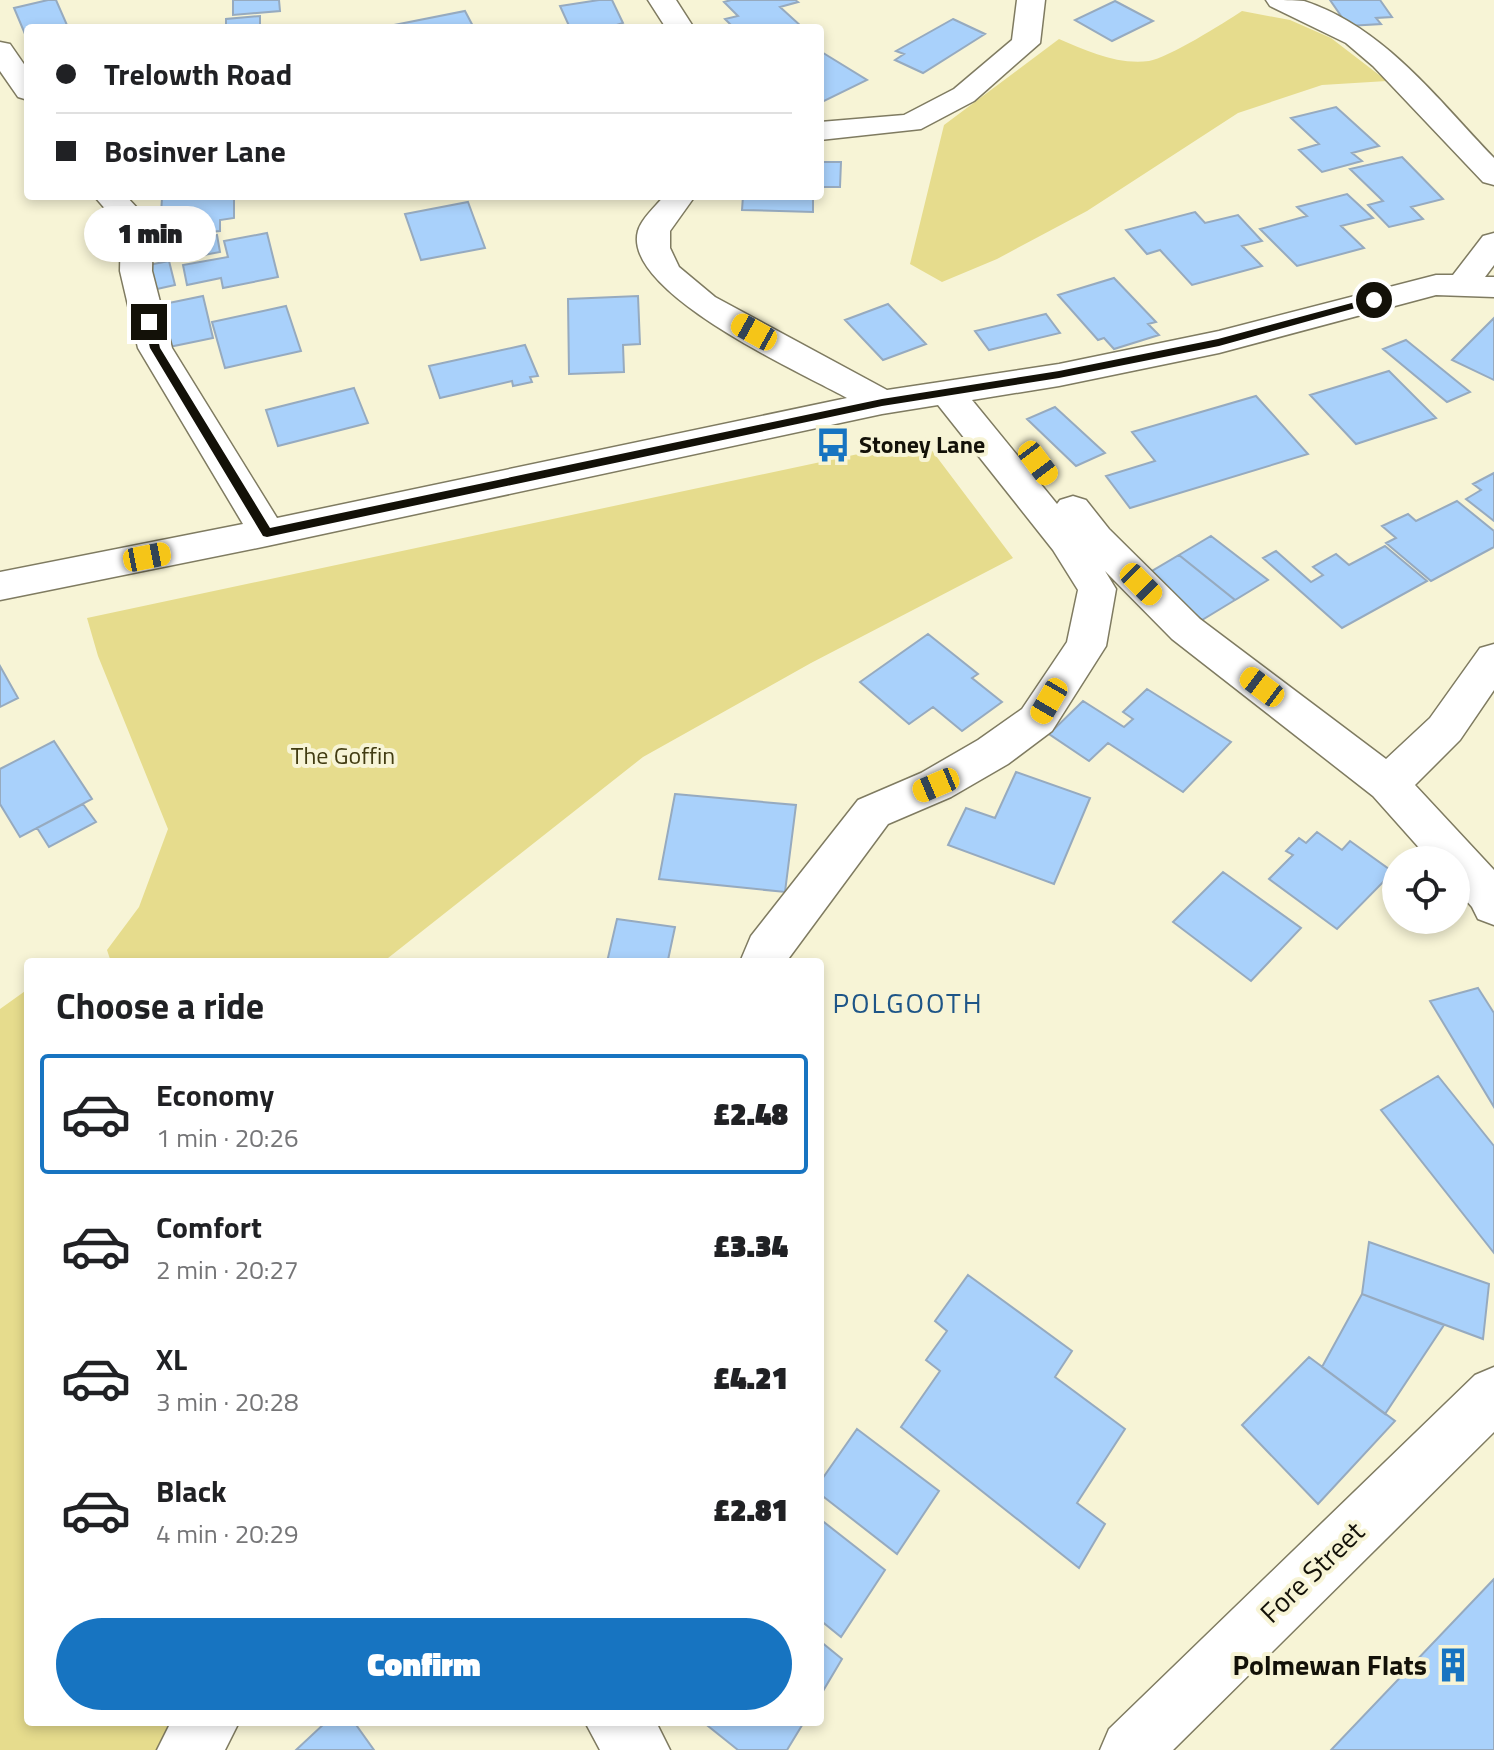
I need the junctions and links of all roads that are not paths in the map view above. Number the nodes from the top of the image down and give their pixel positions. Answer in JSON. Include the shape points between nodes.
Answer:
{"nodes":[{"id":1,"x":662,"y":0,"type":"edge"},
{"id":2,"x":1031,"y":0,"type":"edge"},
{"id":3,"x":1280,"y":0,"type":"edge"},
{"id":4,"x":677,"y":24,"type":"edge"},
{"id":5,"x":0,"y":50,"type":"edge"},
{"id":6,"x":24,"y":85,"type":"edge"},
{"id":7,"x":824,"y":131,"type":"edge"},
{"id":8,"x":1494,"y":176,"type":"edge"},
{"id":9,"x":113,"y":200,"type":"edge"},
{"id":10,"x":677,"y":200,"type":"edge"},
{"id":11,"x":1494,"y":243,"type":"edge"},
{"id":12,"x":1479,"y":286,"type":"edge"},
{"id":13,"x":964,"y":390,"type":"junction"},
{"id":14,"x":882,"y":402,"type":"junction"},
{"id":15,"x":267,"y":533,"type":"junction"},
{"id":16,"x":0,"y":586,"type":"edge"},
{"id":17,"x":1494,"y":659,"type":"edge"},
{"id":18,"x":1388,"y":784,"type":"junction"},
{"id":19,"x":1494,"y":906,"type":"edge"},
{"id":20,"x":764,"y":958,"type":"edge"},
{"id":21,"x":1494,"y":1394,"type":"edge"},
{"id":22,"x":206,"y":1726,"type":"edge"},
{"id":23,"x":619,"y":1726,"type":"edge"},
{"id":24,"x":187,"y":1750,"type":"edge"},
{"id":25,"x":640,"y":1750,"type":"edge"},
{"id":26,"x":1130,"y":1750,"type":"edge"}],
"edges":[{"from":1,"to":4,"type":"street"},
{"from":2,"to":7,"type":"street","via":[[1026,43],[964,95],[911,123]]},
{"from":3,"to":8,"type":"street","via":[[1365,45]]},
{"from":5,"to":6,"type":"street"},
{"from":9,"to":15,"type":"street","via":[[137,225],[136,271],[155,348]]},
{"from":10,"to":14,"type":"street","via":[[654,230],[654,248],[666,272],[703,304]]},
{"from":11,"to":12,"type":"street"},
{"from":12,"to":13,"type":"street","via":[[1436,285],[1219,342]]},
{"from":13,"to":14,"type":"street"},
{"from":13,"to":18,"type":"street","via":[[1096,538],[1186,629]]},
{"from":13,"to":20,"type":"street","via":[[1097,589],[1086,646],[1037,720],[936,785],[873,812]]},
{"from":14,"to":15,"type":"street"},
{"from":15,"to":16,"type":"street"},
{"from":17,"to":18,"type":"street","via":[[1445,729]]},
{"from":18,"to":19,"type":"street"},
{"from":21,"to":26,"type":"street","name":"Fore Street"},
{"from":22,"to":24,"type":"street"},
{"from":23,"to":25,"type":"street"}]}
